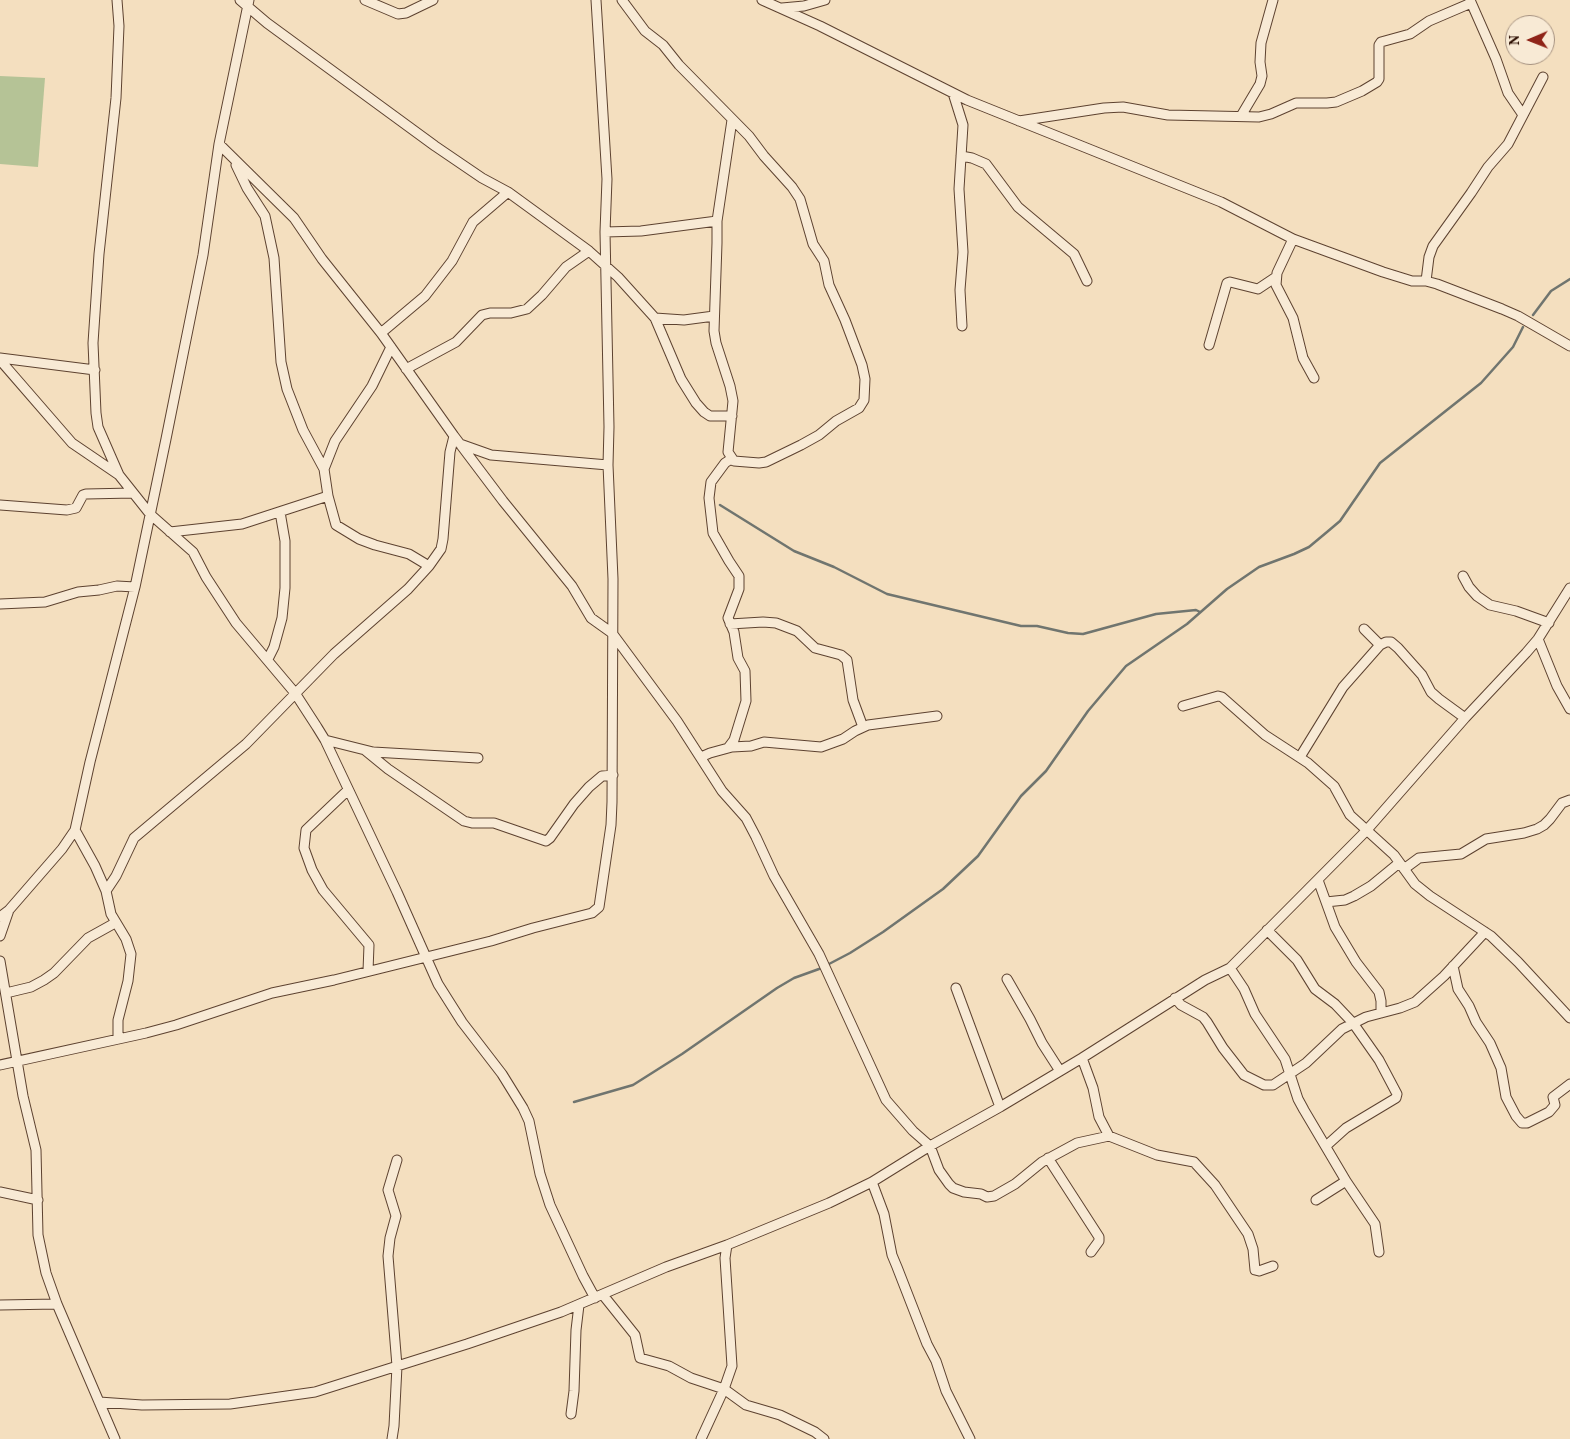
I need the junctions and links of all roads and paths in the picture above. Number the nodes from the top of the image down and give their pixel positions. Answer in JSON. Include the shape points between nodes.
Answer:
{"nodes":[{"id":1,"x":117,"y":0,"type":"edge"},
{"id":2,"x":240,"y":0,"type":"edge"},
{"id":3,"x":364,"y":0,"type":"edge"},
{"id":4,"x":433,"y":0,"type":"edge"},
{"id":5,"x":596,"y":0,"type":"edge"},
{"id":6,"x":622,"y":0,"type":"edge"},
{"id":7,"x":762,"y":0,"type":"edge"},
{"id":8,"x":825,"y":0,"type":"edge"},
{"id":9,"x":1273,"y":0,"type":"edge"},
{"id":10,"x":1470,"y":2,"type":"edge"},
{"id":11,"x":248,"y":4,"type":"edge"},
{"id":12,"x":782,"y":8,"type":"junction"},
{"id":13,"x":1543,"y":77,"type":"dead end"},
{"id":14,"x":953,"y":94,"type":"junction"},
{"id":15,"x":1523,"y":115,"type":"junction"},
{"id":16,"x":1242,"y":116,"type":"junction"},
{"id":17,"x":732,"y":120,"type":"junction"},
{"id":18,"x":1019,"y":121,"type":"junction"},
{"id":19,"x":220,"y":144,"type":"junction"},
{"id":20,"x":961,"y":156,"type":"junction"},
{"id":21,"x":233,"y":158,"type":"junction"},
{"id":22,"x":508,"y":192,"type":"junction"},
{"id":23,"x":717,"y":221,"type":"junction"},
{"id":24,"x":605,"y":232,"type":"junction"},
{"id":25,"x":1293,"y":239,"type":"junction"},
{"id":26,"x":588,"y":251,"type":"junction"},
{"id":27,"x":606,"y":266,"type":"junction"},
{"id":28,"x":1276,"y":277,"type":"junction"},
{"id":29,"x":1087,"y":281,"type":"dead end"},
{"id":30,"x":1426,"y":281,"type":"junction"},
{"id":31,"x":714,"y":316,"type":"junction"},
{"id":32,"x":655,"y":318,"type":"junction"},
{"id":33,"x":962,"y":326,"type":"dead end"},
{"id":34,"x":381,"y":333,"type":"junction"},
{"id":35,"x":1209,"y":345,"type":"dead end"},
{"id":36,"x":1570,"y":346,"type":"edge"},
{"id":37,"x":391,"y":347,"type":"junction"},
{"id":38,"x":0,"y":359,"type":"edge"},
{"id":39,"x":406,"y":368,"type":"junction"},
{"id":40,"x":94,"y":370,"type":"junction"},
{"id":41,"x":1314,"y":378,"type":"dead end"},
{"id":42,"x":732,"y":416,"type":"junction"},
{"id":43,"x":454,"y":436,"type":"junction"},
{"id":44,"x":460,"y":444,"type":"junction"},
{"id":45,"x":731,"y":459,"type":"junction"},
{"id":46,"x":608,"y":465,"type":"junction"},
{"id":47,"x":324,"y":469,"type":"junction"},
{"id":48,"x":119,"y":475,"type":"junction"},
{"id":49,"x":133,"y":493,"type":"junction"},
{"id":50,"x":328,"y":496,"type":"junction"},
{"id":51,"x":0,"y":506,"type":"edge"},
{"id":52,"x":280,"y":512,"type":"junction"},
{"id":53,"x":150,"y":514,"type":"junction"},
{"id":54,"x":170,"y":532,"type":"junction"},
{"id":55,"x":429,"y":566,"type":"junction"},
{"id":56,"x":1463,"y":576,"type":"dead end"},
{"id":57,"x":135,"y":587,"type":"junction"},
{"id":58,"x":1570,"y":588,"type":"edge"},
{"id":59,"x":0,"y":604,"type":"edge"},
{"id":60,"x":1549,"y":623,"type":"junction"},
{"id":61,"x":730,"y":624,"type":"junction"},
{"id":62,"x":1364,"y":629,"type":"dead end"},
{"id":63,"x":612,"y":633,"type":"junction"},
{"id":64,"x":1538,"y":639,"type":"junction"},
{"id":65,"x":1380,"y":645,"type":"junction"},
{"id":66,"x":268,"y":659,"type":"junction"},
{"id":67,"x":295,"y":693,"type":"junction"},
{"id":68,"x":1183,"y":706,"type":"dead end"},
{"id":69,"x":1570,"y":709,"type":"edge"},
{"id":70,"x":937,"y":716,"type":"dead end"},
{"id":71,"x":1465,"y":718,"type":"junction"},
{"id":72,"x":863,"y":727,"type":"junction"},
{"id":73,"x":325,"y":740,"type":"junction"},
{"id":74,"x":728,"y":748,"type":"junction"},
{"id":75,"x":366,"y":751,"type":"junction"},
{"id":76,"x":701,"y":757,"type":"junction"},
{"id":77,"x":1300,"y":757,"type":"junction"},
{"id":78,"x":478,"y":758,"type":"dead end"},
{"id":79,"x":613,"y":775,"type":"junction"},
{"id":80,"x":348,"y":790,"type":"junction"},
{"id":81,"x":1570,"y":800,"type":"edge"},
{"id":82,"x":75,"y":830,"type":"junction"},
{"id":83,"x":1366,"y":830,"type":"junction"},
{"id":84,"x":1401,"y":866,"type":"junction"},
{"id":85,"x":1318,"y":880,"type":"junction"},
{"id":86,"x":106,"y":891,"type":"junction"},
{"id":87,"x":1326,"y":902,"type":"junction"},
{"id":88,"x":9,"y":910,"type":"junction"},
{"id":89,"x":0,"y":917,"type":"edge"},
{"id":90,"x":115,"y":923,"type":"junction"},
{"id":91,"x":1267,"y":930,"type":"junction"},
{"id":92,"x":1485,"y":932,"type":"junction"},
{"id":93,"x":0,"y":936,"type":"edge"},
{"id":94,"x":425,"y":957,"type":"junction"},
{"id":95,"x":0,"y":960,"type":"edge"},
{"id":96,"x":1453,"y":966,"type":"junction"},
{"id":97,"x":1230,"y":968,"type":"junction"},
{"id":98,"x":368,"y":971,"type":"junction"},
{"id":99,"x":1007,"y":979,"type":"dead end"},
{"id":100,"x":956,"y":988,"type":"dead end"},
{"id":101,"x":6,"y":993,"type":"junction"},
{"id":102,"x":1175,"y":998,"type":"junction"},
{"id":103,"x":1566,"y":1006,"type":"edge"},
{"id":104,"x":1381,"y":1013,"type":"junction"},
{"id":105,"x":1570,"y":1018,"type":"edge"},
{"id":106,"x":1353,"y":1022,"type":"junction"},
{"id":107,"x":118,"y":1039,"type":"junction"},
{"id":108,"x":1082,"y":1058,"type":"junction"},
{"id":109,"x":17,"y":1061,"type":"junction"},
{"id":110,"x":0,"y":1065,"type":"edge"},
{"id":111,"x":1060,"y":1071,"type":"junction"},
{"id":112,"x":1290,"y":1074,"type":"junction"},
{"id":113,"x":1570,"y":1084,"type":"edge"},
{"id":114,"x":1000,"y":1107,"type":"junction"},
{"id":115,"x":1109,"y":1136,"type":"junction"},
{"id":116,"x":930,"y":1146,"type":"junction"},
{"id":117,"x":1326,"y":1146,"type":"junction"},
{"id":118,"x":1048,"y":1158,"type":"junction"},
{"id":119,"x":397,"y":1160,"type":"dead end"},
{"id":120,"x":872,"y":1182,"type":"junction"},
{"id":121,"x":1346,"y":1182,"type":"junction"},
{"id":122,"x":0,"y":1192,"type":"edge"},
{"id":123,"x":38,"y":1200,"type":"junction"},
{"id":124,"x":1316,"y":1200,"type":"dead end"},
{"id":125,"x":727,"y":1245,"type":"junction"},
{"id":126,"x":1091,"y":1252,"type":"dead end"},
{"id":127,"x":1379,"y":1252,"type":"dead end"},
{"id":128,"x":1273,"y":1266,"type":"dead end"},
{"id":129,"x":599,"y":1297,"type":"junction"},
{"id":130,"x":57,"y":1304,"type":"junction"},
{"id":131,"x":0,"y":1305,"type":"edge"},
{"id":132,"x":579,"y":1305,"type":"junction"},
{"id":133,"x":397,"y":1366,"type":"junction"},
{"id":134,"x":724,"y":1389,"type":"junction"},
{"id":135,"x":100,"y":1402,"type":"junction"},
{"id":136,"x":571,"y":1414,"type":"dead end"},
{"id":137,"x":115,"y":1439,"type":"edge"},
{"id":138,"x":392,"y":1439,"type":"edge"},
{"id":139,"x":701,"y":1439,"type":"edge"},
{"id":140,"x":824,"y":1439,"type":"edge"},
{"id":141,"x":970,"y":1439,"type":"edge"}],
"edges":[{"from":1,"to":40,"type":"street","via":[[116,98],[100,254]]},
{"from":2,"to":11,"type":"street"},
{"from":3,"to":4,"type":"street","via":[[398,14]]},
{"from":5,"to":24,"type":"street","via":[[606,179]]},
{"from":6,"to":17,"type":"street","via":[[645,32],[663,45]]},
{"from":7,"to":12,"type":"street"},
{"from":8,"to":12,"type":"street"},
{"from":9,"to":16,"type":"street","via":[[1261,43],[1260,84]]},
{"from":10,"to":15,"type":"street","via":[[1496,59],[1506,91]]},
{"from":10,"to":16,"type":"street","via":[[1429,21],[1410,34],[1381,42],[1379,79],[1362,91],[1336,102],[1296,103],[1259,117]]},
{"from":11,"to":19,"type":"street"},
{"from":11,"to":22,"type":"street","via":[[435,146]]},
{"from":12,"to":14,"type":"street"},
{"from":13,"to":15,"type":"street"},
{"from":14,"to":18,"type":"street"},
{"from":14,"to":20,"type":"street","via":[[963,125]]},
{"from":15,"to":30,"type":"street","via":[[1508,144],[1433,246]]},
{"from":16,"to":18,"type":"street","via":[[1168,115],[1123,107]]},
{"from":17,"to":23,"type":"street"},
{"from":17,"to":45,"type":"street","via":[[788,180],[800,199],[812,244],[824,261],[829,285],[858,352],[865,388],[859,408],[802,445],[766,462],[740,463]]},
{"from":18,"to":25,"type":"street","via":[[1221,202]]},
{"from":19,"to":21,"type":"street"},
{"from":19,"to":53,"type":"street","via":[[203,255]]},
{"from":20,"to":29,"type":"street","via":[[986,164],[1018,207],[1074,254]]},
{"from":20,"to":33,"type":"street"},
{"from":21,"to":34,"type":"street","via":[[294,218],[327,266]]},
{"from":21,"to":47,"type":"street","via":[[265,216],[274,258],[281,362],[287,389],[293,409]]},
{"from":22,"to":26,"type":"street"},
{"from":22,"to":34,"type":"street","via":[[473,222],[452,260],[425,296]]},
{"from":23,"to":24,"type":"street","via":[[641,231]]},
{"from":23,"to":31,"type":"street"},
{"from":24,"to":27,"type":"street"},
{"from":25,"to":28,"type":"street"},
{"from":25,"to":30,"type":"street","via":[[1383,272],[1412,281]]},
{"from":26,"to":27,"type":"street"},
{"from":26,"to":39,"type":"street","via":[[566,267],[527,309],[482,315],[456,342]]},
{"from":27,"to":32,"type":"street"},
{"from":27,"to":46,"type":"street"},
{"from":28,"to":35,"type":"street","via":[[1258,289],[1226,283]]},
{"from":28,"to":41,"type":"street","via":[[1276,285],[1296,327],[1304,358]]},
{"from":30,"to":36,"type":"street","via":[[1518,316]]},
{"from":31,"to":32,"type":"street","via":[[684,320]]},
{"from":31,"to":42,"type":"street","via":[[716,343],[733,401]]},
{"from":32,"to":42,"type":"street","via":[[681,378],[696,403],[707,415]]},
{"from":34,"to":37,"type":"street"},
{"from":37,"to":39,"type":"street"},
{"from":37,"to":47,"type":"street","via":[[372,386],[335,441]]},
{"from":38,"to":40,"type":"street"},
{"from":38,"to":48,"type":"street","via":[[72,442]]},
{"from":39,"to":43,"type":"street"},
{"from":40,"to":48,"type":"street","via":[[98,427]]},
{"from":42,"to":45,"type":"street","via":[[727,448]]},
{"from":43,"to":44,"type":"street"},
{"from":43,"to":55,"type":"street","via":[[443,539],[441,549]]},
{"from":44,"to":46,"type":"street","via":[[491,455]]},
{"from":44,"to":63,"type":"street","via":[[572,586],[591,618]]},
{"from":45,"to":61,"type":"street","via":[[711,482],[709,498],[713,533],[739,576]]},
{"from":46,"to":63,"type":"street"},
{"from":47,"to":50,"type":"street"},
{"from":48,"to":49,"type":"street"},
{"from":49,"to":51,"type":"street","via":[[86,494],[76,508],[67,510]]},
{"from":49,"to":53,"type":"street"},
{"from":50,"to":52,"type":"street"},
{"from":50,"to":55,"type":"street","via":[[336,525],[359,539],[409,554]]},
{"from":52,"to":54,"type":"street","via":[[242,524]]},
{"from":52,"to":66,"type":"street","via":[[285,541],[285,588],[282,618]]},
{"from":53,"to":54,"type":"street"},
{"from":53,"to":57,"type":"street"},
{"from":54,"to":66,"type":"street","via":[[193,552],[236,623]]},
{"from":55,"to":67,"type":"street"},
{"from":56,"to":60,"type":"street","via":[[1473,592],[1490,605]]},
{"from":57,"to":59,"type":"street","via":[[117,586],[78,592],[46,602]]},
{"from":57,"to":82,"type":"street"},
{"from":58,"to":60,"type":"street"},
{"from":60,"to":64,"type":"street"},
{"from":61,"to":72,"type":"street","via":[[776,624],[797,631],[815,648],[841,655],[846,660],[853,700]]},
{"from":61,"to":74,"type":"street","via":[[738,658],[745,671],[747,692],[736,735]]},
{"from":62,"to":65,"type":"street"},
{"from":63,"to":76,"type":"street"},
{"from":63,"to":79,"type":"street"},
{"from":64,"to":69,"type":"street"},
{"from":64,"to":71,"type":"street"},
{"from":65,"to":71,"type":"street","via":[[1386,642],[1394,644],[1422,676],[1431,692]]},
{"from":65,"to":77,"type":"street","via":[[1344,687]]},
{"from":66,"to":67,"type":"street"},
{"from":67,"to":73,"type":"street"},
{"from":67,"to":86,"type":"street","via":[[246,744],[134,838]]},
{"from":68,"to":77,"type":"street","via":[[1222,697],[1258,730]]},
{"from":70,"to":72,"type":"street"},
{"from":71,"to":83,"type":"street"},
{"from":72,"to":74,"type":"street","via":[[821,747],[764,742]]},
{"from":73,"to":75,"type":"street"},
{"from":73,"to":80,"type":"street"},
{"from":74,"to":76,"type":"street"},
{"from":75,"to":78,"type":"street"},
{"from":75,"to":79,"type":"street","via":[[388,770],[464,821],[494,823],[546,841],[589,787],[604,775]]},
{"from":76,"to":116,"type":"street","via":[[722,791],[753,830],[774,876],[819,954],[886,1100]]},
{"from":77,"to":83,"type":"street","via":[[1334,786],[1350,815]]},
{"from":79,"to":94,"type":"street","via":[[611,825],[601,898],[596,911]]},
{"from":80,"to":94,"type":"street"},
{"from":80,"to":98,"type":"street","via":[[306,830],[304,848],[323,890],[370,945]]},
{"from":81,"to":84,"type":"street","via":[[1562,803],[1537,829],[1486,839],[1461,854],[1419,858]]},
{"from":82,"to":86,"type":"street"},
{"from":82,"to":88,"type":"street"},
{"from":83,"to":84,"type":"street","via":[[1387,848]]},
{"from":83,"to":85,"type":"street"},
{"from":84,"to":87,"type":"street","via":[[1354,896]]},
{"from":84,"to":92,"type":"street","via":[[1430,896]]},
{"from":85,"to":87,"type":"street"},
{"from":85,"to":91,"type":"street"},
{"from":86,"to":90,"type":"street"},
{"from":87,"to":104,"type":"street","via":[[1334,927],[1379,992]]},
{"from":88,"to":89,"type":"street"},
{"from":88,"to":93,"type":"street"},
{"from":90,"to":101,"type":"street","via":[[88,938],[44,980]]},
{"from":90,"to":107,"type":"street","via":[[126,939],[131,961],[118,1020]]},
{"from":91,"to":97,"type":"street"},
{"from":91,"to":106,"type":"street","via":[[1297,960],[1315,989]]},
{"from":92,"to":96,"type":"street"},
{"from":92,"to":103,"type":"street"},
{"from":94,"to":98,"type":"street"},
{"from":94,"to":129,"type":"street","via":[[462,1022],[524,1108],[550,1205],[583,1276]]},
{"from":95,"to":101,"type":"street"},
{"from":96,"to":104,"type":"street","via":[[1409,1006]]},
{"from":96,"to":113,"type":"street","via":[[1458,989],[1490,1043],[1501,1068],[1506,1097],[1522,1123],[1549,1112],[1555,1105],[1553,1097]]},
{"from":97,"to":102,"type":"street"},
{"from":97,"to":112,"type":"street","via":[[1285,1059]]},
{"from":98,"to":107,"type":"street","via":[[272,993],[176,1025]]},
{"from":99,"to":111,"type":"street"},
{"from":100,"to":114,"type":"street"},
{"from":101,"to":109,"type":"street"},
{"from":102,"to":108,"type":"street"},
{"from":102,"to":112,"type":"street","via":[[1208,1022],[1223,1048],[1246,1076],[1273,1085]]},
{"from":103,"to":105,"type":"street"},
{"from":104,"to":106,"type":"street"},
{"from":106,"to":112,"type":"street"},
{"from":106,"to":117,"type":"street","via":[[1379,1060],[1397,1097],[1346,1128]]},
{"from":107,"to":109,"type":"street"},
{"from":108,"to":111,"type":"street"},
{"from":108,"to":115,"type":"street","via":[[1099,1117]]},
{"from":109,"to":110,"type":"street"},
{"from":109,"to":123,"type":"street","via":[[36,1150]]},
{"from":111,"to":114,"type":"street"},
{"from":112,"to":117,"type":"street","via":[[1298,1099]]},
{"from":114,"to":116,"type":"street"},
{"from":115,"to":118,"type":"street","via":[[1077,1143]]},
{"from":115,"to":128,"type":"street","via":[[1157,1155],[1197,1165],[1248,1234],[1256,1270]]},
{"from":116,"to":118,"type":"street","via":[[939,1170],[953,1188],[987,1197],[1003,1192]]},
{"from":116,"to":120,"type":"street"},
{"from":117,"to":121,"type":"street"},
{"from":118,"to":126,"type":"street","via":[[1099,1237]]},
{"from":119,"to":133,"type":"street","via":[[388,1190],[396,1216],[388,1256]]},
{"from":120,"to":125,"type":"street"},
{"from":120,"to":141,"type":"street","via":[[884,1214],[892,1255],[946,1391]]},
{"from":121,"to":124,"type":"street"},
{"from":121,"to":127,"type":"street","via":[[1375,1224]]},
{"from":122,"to":123,"type":"street"},
{"from":123,"to":130,"type":"street","via":[[38,1235]]},
{"from":125,"to":129,"type":"street","via":[[666,1267]]},
{"from":125,"to":134,"type":"street","via":[[732,1366]]},
{"from":129,"to":132,"type":"street"},
{"from":129,"to":134,"type":"street","via":[[635,1335],[640,1358],[669,1366],[691,1378]]},
{"from":130,"to":131,"type":"street"},
{"from":130,"to":135,"type":"street"},
{"from":132,"to":133,"type":"street"},
{"from":132,"to":136,"type":"street"},
{"from":133,"to":135,"type":"street","via":[[315,1392],[230,1404]]},
{"from":133,"to":138,"type":"street"},
{"from":134,"to":139,"type":"street"},
{"from":134,"to":140,"type":"street","via":[[746,1405],[788,1418]]},
{"from":135,"to":137,"type":"street"}]}
